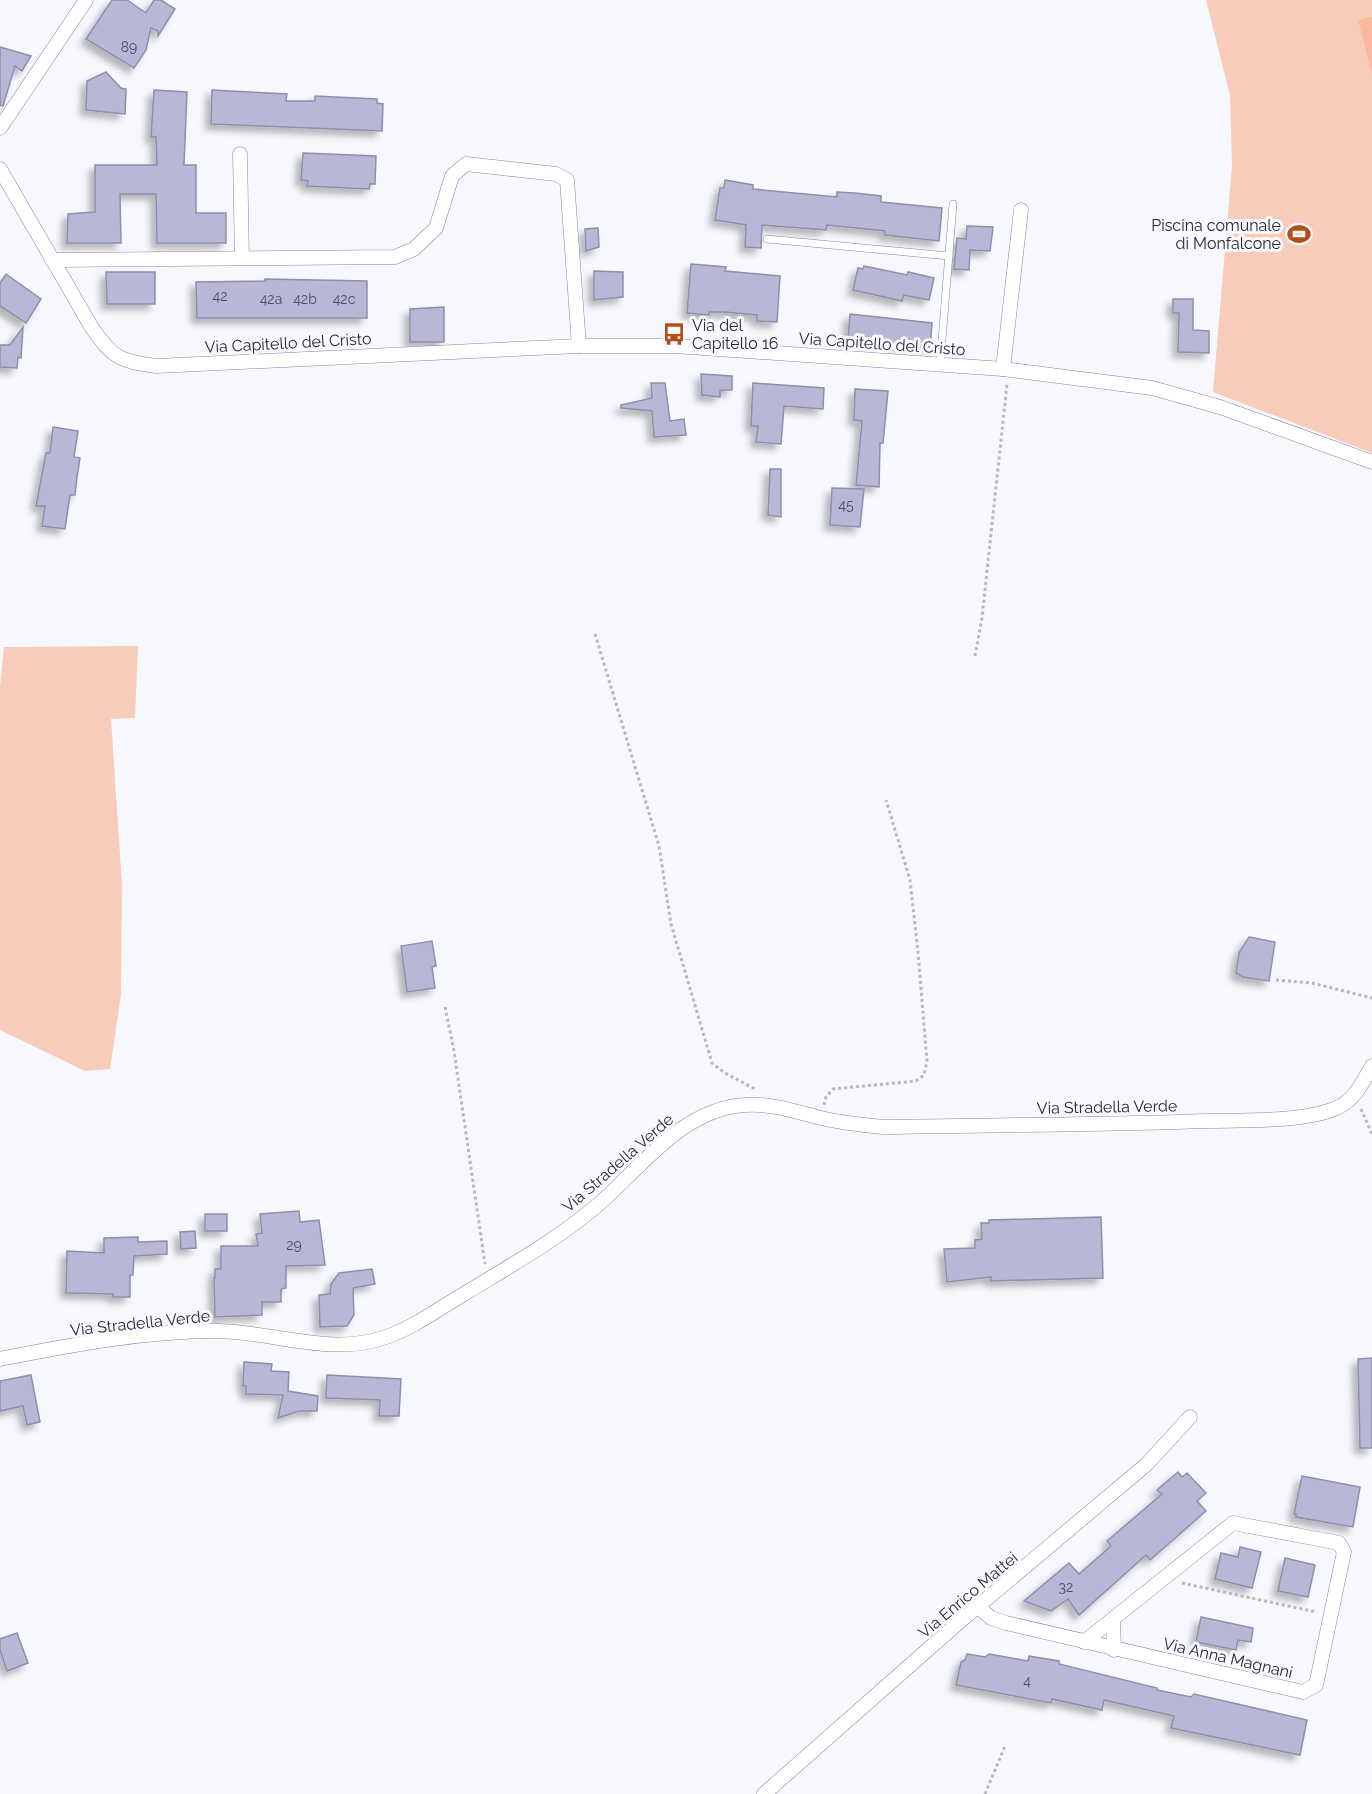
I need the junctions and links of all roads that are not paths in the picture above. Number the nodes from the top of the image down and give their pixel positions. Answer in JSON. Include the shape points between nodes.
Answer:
{"nodes":[{"id":1,"x":86,"y":0,"type":"edge"},
{"id":2,"x":1,"y":126,"type":"edge"},
{"id":3,"x":240,"y":154,"type":"dead end"},
{"id":4,"x":0,"y":169,"type":"edge"},
{"id":5,"x":953,"y":204,"type":"dead end"},
{"id":6,"x":1021,"y":210,"type":"dead end"},
{"id":7,"x":767,"y":239,"type":"dead end"},
{"id":8,"x":949,"y":256,"type":"junction"},
{"id":9,"x":242,"y":258,"type":"junction"},
{"id":10,"x":52,"y":260,"type":"junction"},
{"id":11,"x":579,"y":346,"type":"junction"},
{"id":12,"x":940,"y":365,"type":"junction"},
{"id":13,"x":1006,"y":369,"type":"junction"},
{"id":14,"x":1372,"y":462,"type":"edge"},
{"id":15,"x":1372,"y":1066,"type":"edge"},
{"id":16,"x":0,"y":1359,"type":"edge"},
{"id":17,"x":1190,"y":1418,"type":"dead end"},
{"id":18,"x":978,"y":1607,"type":"junction"},
{"id":19,"x":1113,"y":1620,"type":"junction"},
{"id":20,"x":1084,"y":1642,"type":"junction"},
{"id":21,"x":1114,"y":1650,"type":"junction"},
{"id":22,"x":764,"y":1794,"type":"edge"}],
"edges":[{"from":1,"to":2,"type":"street"},
{"from":3,"to":9,"type":"street"},
{"from":4,"to":10,"type":"street","name":"Via Capitello del Cristo"},
{"from":5,"to":8,"type":"lane"},
{"from":6,"to":13,"type":"street"},
{"from":7,"to":8,"type":"lane"},
{"from":8,"to":12,"type":"lane"},
{"from":9,"to":10,"type":"street"},
{"from":9,"to":11,"type":"street","via":[[395,257],[414,249],[436,228],[452,176],[466,164],[556,174],[567,180]]},
{"from":10,"to":11,"type":"street","name":"Via Capitello del Cristo","via":[[106,349],[127,362],[157,366]]},
{"from":11,"to":12,"type":"street","name":"Via Capitello del Cristo","via":[[675,346]]},
{"from":12,"to":13,"type":"street","name":"Via Capitello del Cristo"},
{"from":13,"to":14,"type":"street","name":"Via Capitello del Cristo","via":[[1152,388],[1220,406]]},
{"from":15,"to":16,"type":"street","name":"Via Stradella Verde","via":[[1354,1097],[1335,1109],[1272,1118],[883,1127],[849,1124],[777,1106],[744,1105],[716,1111],[686,1125],[564,1232],[411,1326],[383,1338],[352,1344],[314,1343],[257,1333],[206,1331],[122,1338]]},
{"from":17,"to":18,"type":"street","name":"Via Enrico Mattei","via":[[1147,1464]]},
{"from":18,"to":20,"type":"street","name":"Via Anna Magnani","via":[[991,1618],[1006,1623]]},
{"from":18,"to":22,"type":"street","name":"Via Enrico Mattei"},
{"from":19,"to":20,"type":"street","name":"Via Anna Magnani"},
{"from":19,"to":21,"type":"street"},
{"from":19,"to":21,"type":"street","name":"Via Anna Magnani","via":[[1233,1523],[1340,1543],[1344,1552],[1316,1685],[1303,1692]]},
{"from":20,"to":21,"type":"street","name":"Via Anna Magnani"}]}
